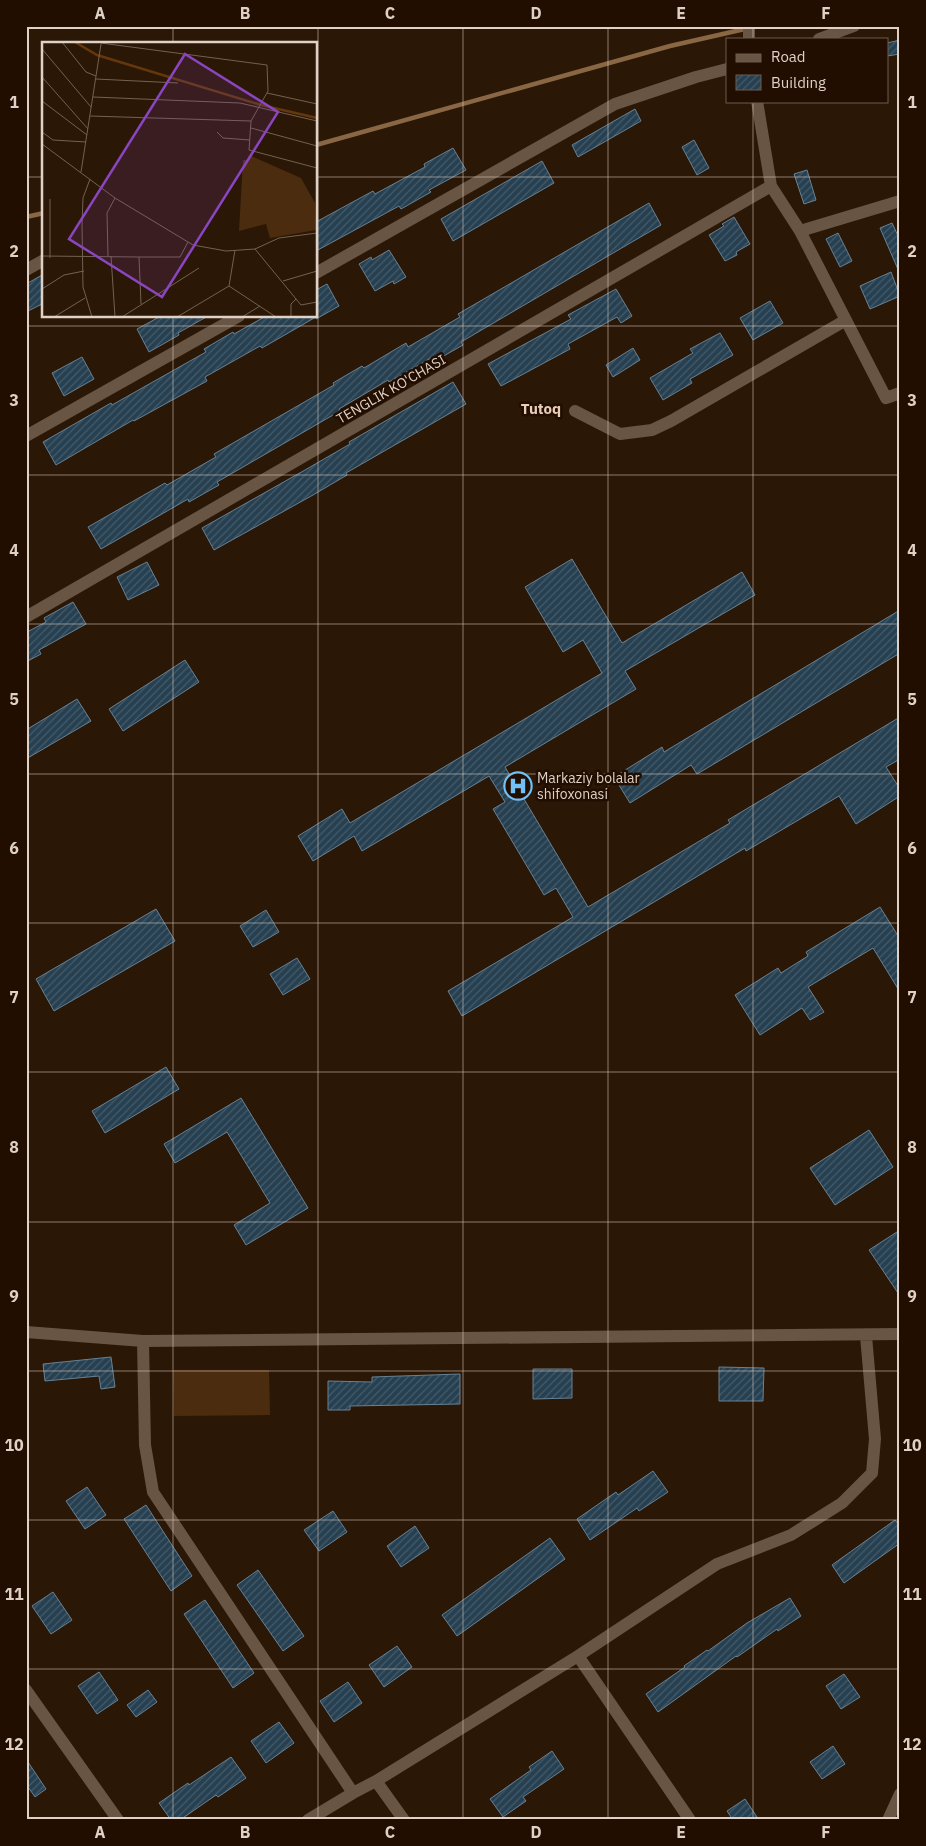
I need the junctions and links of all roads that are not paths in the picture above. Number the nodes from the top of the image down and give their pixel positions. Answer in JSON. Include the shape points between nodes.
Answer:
{"nodes":[{"id":1,"x":854,"y":26,"type":"edge"},
{"id":2,"x":822,"y":38,"type":"edge"},
{"id":3,"x":726,"y":69,"type":"edge"},
{"id":4,"x":757,"y":102,"type":"edge"},
{"id":5,"x":771,"y":186,"type":"junction"},
{"id":6,"x":900,"y":201,"type":"edge"},
{"id":7,"x":800,"y":232,"type":"junction"},
{"id":8,"x":42,"y":261,"type":"edge"},
{"id":9,"x":26,"y":270,"type":"edge"},
{"id":10,"x":318,"y":272,"type":"edge"},
{"id":11,"x":235,"y":318,"type":"edge"},
{"id":12,"x":846,"y":320,"type":"junction"},
{"id":13,"x":900,"y":393,"type":"edge"},
{"id":14,"x":575,"y":411,"type":"dead end"},
{"id":15,"x":26,"y":436,"type":"edge"},
{"id":16,"x":26,"y":617,"type":"edge"},
{"id":17,"x":26,"y":1332,"type":"edge"},
{"id":18,"x":900,"y":1334,"type":"edge"},
{"id":19,"x":866,"y":1336,"type":"junction"},
{"id":20,"x":143,"y":1340,"type":"junction"},
{"id":21,"x":578,"y":1656,"type":"junction"},
{"id":22,"x":26,"y":1690,"type":"edge"},
{"id":23,"x":376,"y":1781,"type":"junction"},
{"id":24,"x":353,"y":1793,"type":"junction"},
{"id":25,"x":900,"y":1794,"type":"edge"},
{"id":26,"x":118,"y":1820,"type":"edge"},
{"id":27,"x":308,"y":1820,"type":"edge"},
{"id":28,"x":404,"y":1820,"type":"edge"},
{"id":29,"x":690,"y":1820,"type":"edge"},
{"id":30,"x":888,"y":1820,"type":"edge"}],
"edges":[{"from":1,"to":2,"type":"street"},
{"from":3,"to":10,"type":"street","via":[[615,104]]},
{"from":4,"to":5,"type":"street"},
{"from":5,"to":7,"type":"street"},
{"from":5,"to":16,"type":"street","name":"TENGLIK KO'CHASI"},
{"from":6,"to":7,"type":"street"},
{"from":7,"to":12,"type":"street"},
{"from":8,"to":9,"type":"street"},
{"from":11,"to":15,"type":"street"},
{"from":12,"to":13,"type":"street","via":[[886,398]]},
{"from":12,"to":14,"type":"street","via":[[652,430],[620,434]]},
{"from":17,"to":20,"type":"street"},
{"from":18,"to":19,"type":"street"},
{"from":19,"to":20,"type":"street"},
{"from":19,"to":21,"type":"street","via":[[875,1439],[872,1473],[834,1508],[790,1535],[717,1564]]},
{"from":20,"to":24,"type":"street","via":[[145,1445],[153,1492]]},
{"from":21,"to":23,"type":"street"},
{"from":21,"to":29,"type":"street"},
{"from":22,"to":26,"type":"street"},
{"from":23,"to":24,"type":"street"},
{"from":23,"to":28,"type":"street"},
{"from":24,"to":27,"type":"street"},
{"from":25,"to":30,"type":"street"}]}
